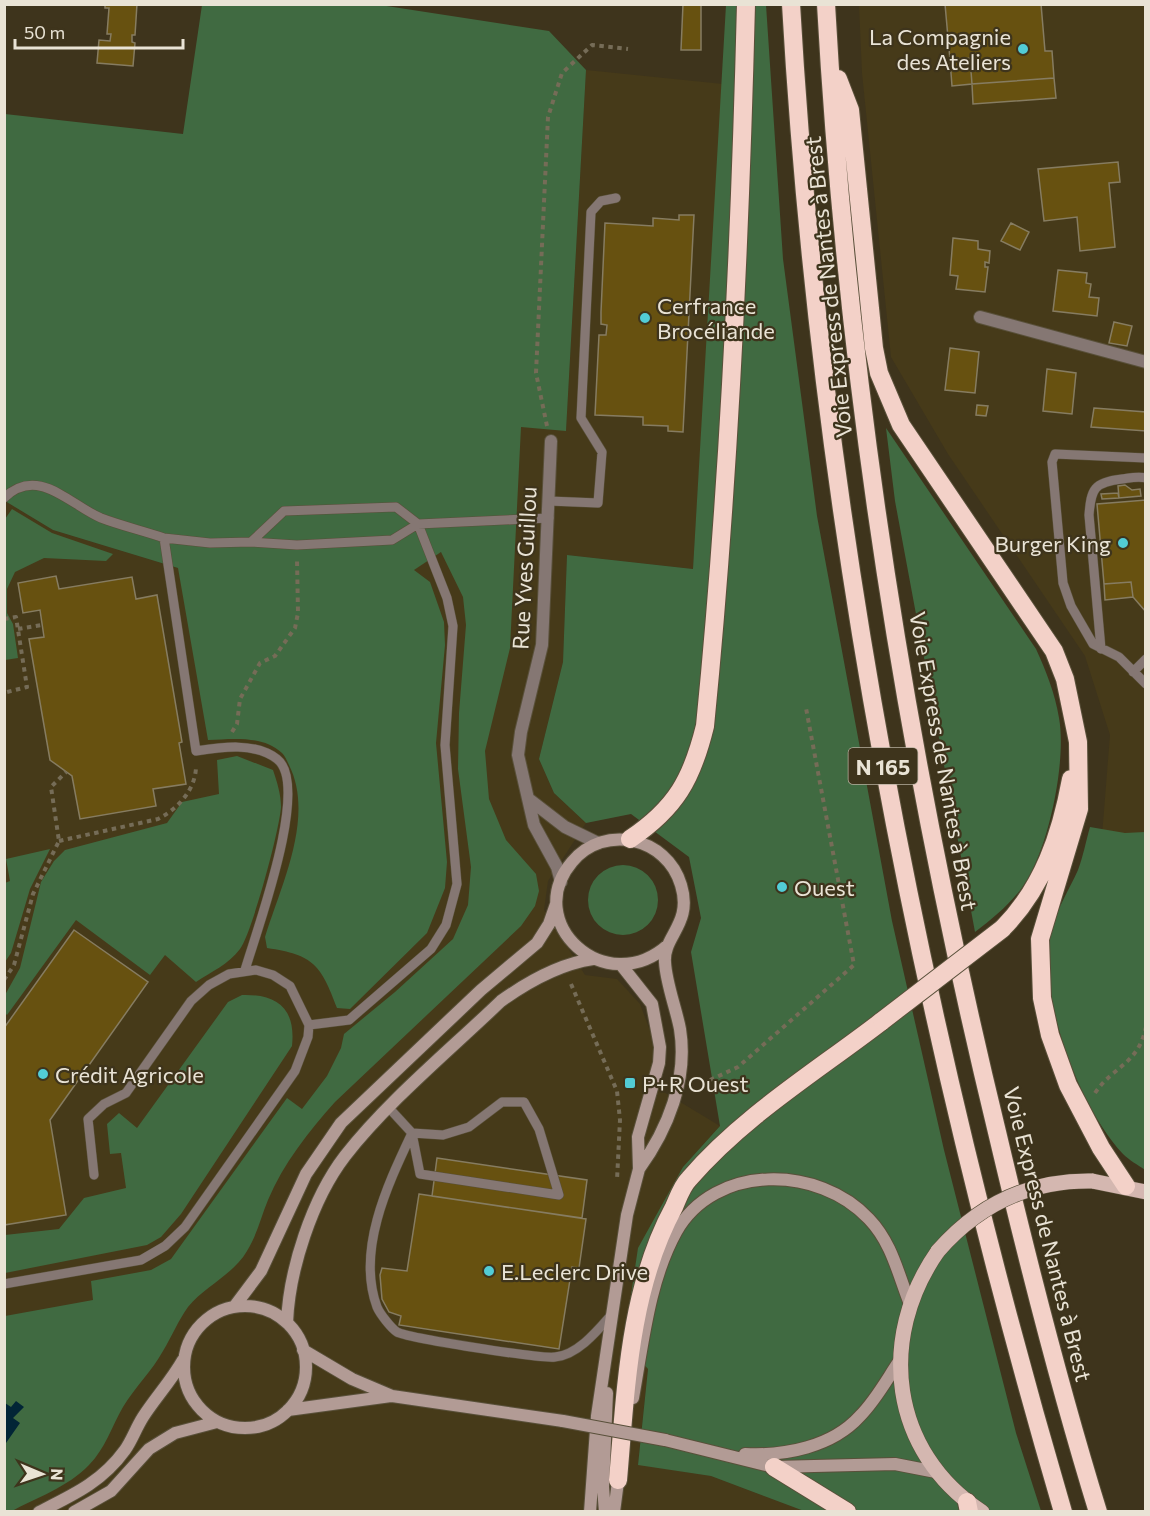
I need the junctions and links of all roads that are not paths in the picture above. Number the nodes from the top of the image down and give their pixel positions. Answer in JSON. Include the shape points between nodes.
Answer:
{"nodes":[{"id":1,"x":746,"y":4,"type":"edge"},
{"id":2,"x":791,"y":4,"type":"edge"},
{"id":3,"x":826,"y":4,"type":"edge"},
{"id":4,"x":831,"y":61,"type":"junction"},
{"id":5,"x":616,"y":198,"type":"dead end"},
{"id":6,"x":980,"y":317,"type":"dead end"},
{"id":7,"x":1146,"y":362,"type":"edge"},
{"id":8,"x":551,"y":441,"type":"road end"},
{"id":9,"x":1146,"y":458,"type":"edge"},
{"id":10,"x":1146,"y":478,"type":"edge"},
{"id":11,"x":4,"y":498,"type":"edge"},
{"id":12,"x":549,"y":501,"type":"junction"},
{"id":13,"x":549,"y":518,"type":"junction"},
{"id":14,"x":418,"y":524,"type":"junction"},
{"id":15,"x":164,"y":538,"type":"junction"},
{"id":16,"x":251,"y":542,"type":"junction"},
{"id":17,"x":1101,"y":649,"type":"junction"},
{"id":18,"x":1146,"y":659,"type":"edge"},
{"id":19,"x":1133,"y":672,"type":"junction"},
{"id":20,"x":1146,"y":684,"type":"edge"},
{"id":21,"x":1078,"y":742,"type":"junction"},
{"id":22,"x":530,"y":800,"type":"junction"},
{"id":23,"x":630,"y":839,"type":"junction"},
{"id":24,"x":598,"y":843,"type":"junction"},
{"id":25,"x":561,"y":882,"type":"junction"},
{"id":26,"x":558,"y":900,"type":"junction"},
{"id":27,"x":668,"y":945,"type":"junction"},
{"id":28,"x":593,"y":959,"type":"junction"},
{"id":29,"x":622,"y":966,"type":"junction"},
{"id":30,"x":245,"y":970,"type":"junction"},
{"id":31,"x":309,"y":1025,"type":"junction"},
{"id":32,"x":389,"y":1108,"type":"junction"},
{"id":33,"x":412,"y":1133,"type":"junction"},
{"id":34,"x":639,"y":1169,"type":"junction"},
{"id":35,"x":94,"y":1175,"type":"dead end"},
{"id":36,"x":1126,"y":1186,"type":"junction"},
{"id":37,"x":1146,"y":1192,"type":"edge"},
{"id":38,"x":4,"y":1284,"type":"edge"},
{"id":39,"x":910,"y":1304,"type":"junction"},
{"id":40,"x":234,"y":1307,"type":"junction"},
{"id":41,"x":612,"y":1313,"type":"junction"},
{"id":42,"x":287,"y":1323,"type":"junction"},
{"id":43,"x":303,"y":1350,"type":"junction"},
{"id":44,"x":185,"y":1356,"type":"junction"},
{"id":45,"x":608,"y":1359,"type":"junction"},
{"id":46,"x":900,"y":1360,"type":"junction"},
{"id":47,"x":392,"y":1396,"type":"junction"},
{"id":48,"x":288,"y":1410,"type":"junction"},
{"id":49,"x":217,"y":1422,"type":"junction"},
{"id":50,"x":717,"y":1452,"type":"junction"},
{"id":51,"x":774,"y":1467,"type":"junction"},
{"id":52,"x":936,"y":1472,"type":"junction"},
{"id":53,"x":618,"y":1480,"type":"junction"},
{"id":54,"x":973,"y":1508,"type":"edge"},
{"id":55,"x":39,"y":1512,"type":"edge"},
{"id":56,"x":74,"y":1512,"type":"edge"},
{"id":57,"x":590,"y":1512,"type":"edge"},
{"id":58,"x":604,"y":1512,"type":"edge"},
{"id":59,"x":614,"y":1512,"type":"edge"},
{"id":60,"x":847,"y":1512,"type":"edge"},
{"id":61,"x":1063,"y":1512,"type":"edge"},
{"id":62,"x":1098,"y":1512,"type":"edge"}],
"edges":[{"from":1,"to":23,"type":"highway","via":[[731,411],[705,726],[696,761],[680,795],[658,819]]},
{"from":2,"to":61,"type":"highway","name":"Voie Express de Nantes à Brest","number":"N 165","via":[[814,275],[832,426],[888,796],[968,1158]]},
{"from":3,"to":4,"type":"highway","name":"Voie Express de Nantes à Brest","number":"N 165"},
{"from":4,"to":21,"type":"highway","via":[[850,110],[874,348],[889,399],[907,435],[1054,651],[1072,707]]},
{"from":4,"to":62,"type":"highway","name":"Voie Express de Nantes à Brest","number":"N 165","via":[[849,285],[866,432],[919,772],[967,1008],[1020,1228]]},
{"from":5,"to":12,"type":"lane","via":[[601,201],[591,212],[581,418],[602,452],[598,503]]},
{"from":6,"to":7,"type":"street"},
{"from":8,"to":12,"type":"street","name":"Rue Yves Guillou"},
{"from":9,"to":17,"type":"lane","via":[[1055,454],[1052,462],[1063,583],[1071,606],[1093,644]]},
{"from":10,"to":17,"type":"lane","via":[[1108,480],[1098,485],[1091,496],[1089,515]]},
{"from":11,"to":15,"type":"lane","via":[[14,489],[32,485],[53,489],[99,517]]},
{"from":12,"to":13,"type":"street","name":"Rue Yves Guillou"},
{"from":13,"to":14,"type":"lane"},
{"from":13,"to":22,"type":"street","name":"Rue Yves Guillou","via":[[542,645],[518,755]]},
{"from":14,"to":16,"type":"lane","via":[[392,540],[297,545]]},
{"from":14,"to":16,"type":"lane","via":[[396,507],[284,511]]},
{"from":14,"to":31,"type":"lane","via":[[447,598],[453,626],[445,745],[457,884],[453,905],[431,949],[349,1020]]},
{"from":15,"to":16,"type":"lane"},
{"from":15,"to":30,"type":"lane","via":[[196,751],[221,747],[261,751],[278,760],[286,773],[290,795],[287,825]]},
{"from":17,"to":19,"type":"lane","via":[[1119,657]]},
{"from":18,"to":19,"type":"lane"},
{"from":19,"to":20,"type":"lane"},
{"from":21,"to":36,"type":"highway","via":[[1079,808],[1040,939],[1042,998],[1068,1085]]},
{"from":21,"to":53,"type":"highway","bridge":true,"via":[[1066,807],[1046,867],[1020,911],[738,1130],[687,1180],[656,1239],[636,1319]]},
{"from":22,"to":24,"type":"street","via":[[565,827]]},
{"from":22,"to":25,"type":"street","name":"Rue Yves Guillou","via":[[534,825]]},
{"from":23,"to":24,"type":"main road"},
{"from":23,"to":27,"type":"main road","via":[[653,848],[672,864],[678,875],[683,911]]},
{"from":24,"to":25,"type":"main road","via":[[571,863]]},
{"from":25,"to":26,"type":"main road"},
{"from":26,"to":28,"type":"main road","via":[[563,929]]},
{"from":26,"to":40,"type":"main road","via":[[537,943],[481,990],[341,1123],[306,1174],[261,1271]]},
{"from":27,"to":29,"type":"main road","via":[[647,960]]},
{"from":27,"to":34,"type":"main road","via":[[664,961],[680,1031],[680,1078],[659,1142]]},
{"from":28,"to":29,"type":"main road"},
{"from":28,"to":32,"type":"main road","via":[[557,968],[501,1001]]},
{"from":29,"to":34,"type":"main road","via":[[652,1004],[660,1047],[638,1137]]},
{"from":30,"to":31,"type":"lane","via":[[273,975],[290,986]]},
{"from":30,"to":35,"type":"lane","via":[[209,985],[191,1001],[126,1093],[104,1104],[88,1119]]},
{"from":31,"to":38,"type":"lane","via":[[295,1071],[185,1227],[165,1246],[141,1260]]},
{"from":32,"to":33,"type":"lane"},
{"from":32,"to":42,"type":"main road","via":[[344,1157],[324,1190],[291,1281]]},
{"from":33,"to":33,"type":"lane","via":[[420,1174],[559,1195],[539,1129],[524,1101],[502,1102],[469,1127],[443,1135]]},
{"from":33,"to":41,"type":"lane","via":[[381,1199],[374,1234],[371,1280],[378,1310],[398,1332],[504,1352],[555,1357],[594,1336]]},
{"from":34,"to":41,"type":"main road","via":[[627,1215]]},
{"from":36,"to":37,"type":"main road"},
{"from":36,"to":39,"type":"main road","bridge":true,"via":[[1092,1181],[1053,1183],[1007,1197],[966,1223],[939,1251]]},
{"from":39,"to":46,"type":"main road"},
{"from":39,"to":53,"type":"main road","via":[[891,1249],[880,1232],[836,1194],[809,1182],[776,1178],[733,1186],[699,1204],[677,1231],[658,1276]]},
{"from":40,"to":42,"type":"main road","via":[[263,1309]]},
{"from":40,"to":44,"type":"main road","via":[[202,1324]]},
{"from":41,"to":45,"type":"main road"},
{"from":42,"to":43,"type":"main road"},
{"from":43,"to":47,"type":"main road","via":[[352,1380]]},
{"from":43,"to":48,"type":"main road","via":[[304,1382]]},
{"from":44,"to":49,"type":"main road","via":[[185,1380],[194,1402]]},
{"from":44,"to":55,"type":"main road","via":[[106,1474],[84,1490]]},
{"from":45,"to":57,"type":"main road","via":[[597,1416]]},
{"from":45,"to":58,"type":"main road"},
{"from":46,"to":50,"type":"main road","via":[[844,1432],[826,1441],[769,1455]]},
{"from":46,"to":52,"type":"main road","via":[[908,1416]]},
{"from":47,"to":48,"type":"main road"},
{"from":47,"to":50,"type":"main road","bridge":true,"via":[[563,1421]]},
{"from":48,"to":49,"type":"main road","via":[[262,1426],[246,1429]]},
{"from":49,"to":56,"type":"main road","via":[[175,1433],[149,1449],[111,1491]]},
{"from":50,"to":51,"type":"main road"},
{"from":51,"to":52,"type":"main road","via":[[895,1464]]},
{"from":51,"to":60,"type":"highway"},
{"from":52,"to":54,"type":"main road"},
{"from":53,"to":59,"type":"main road"}]}
